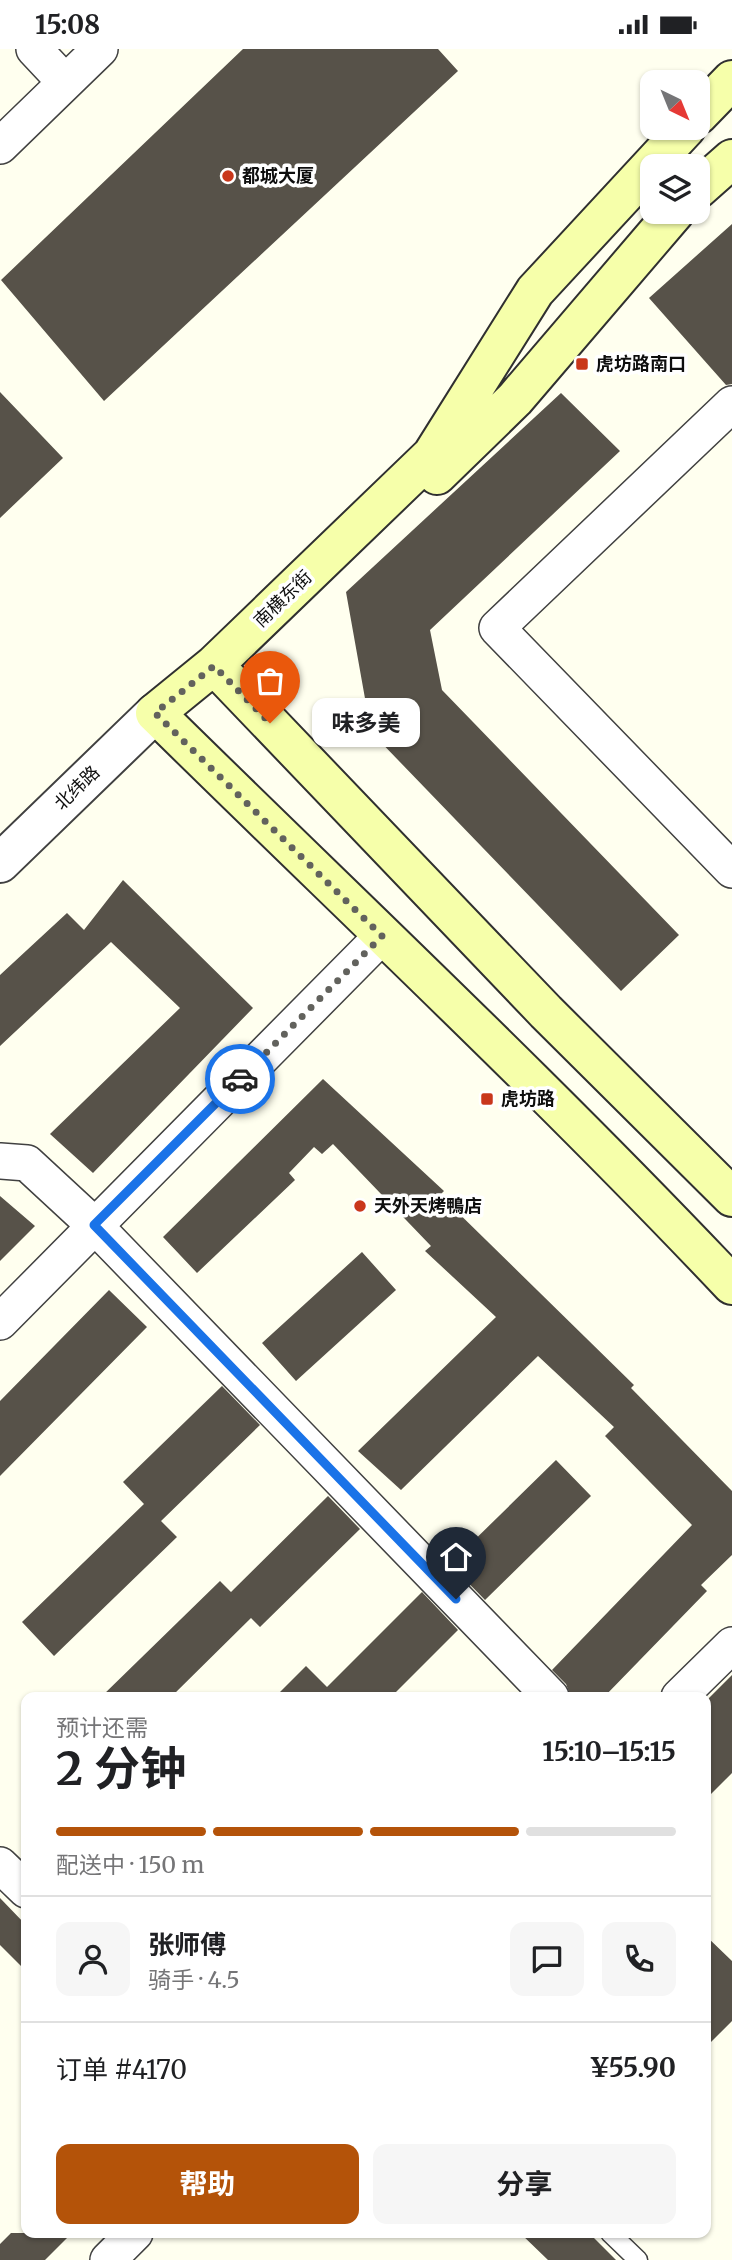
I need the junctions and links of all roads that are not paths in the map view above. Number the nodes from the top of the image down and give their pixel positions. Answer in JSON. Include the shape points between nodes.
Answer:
{"nodes":[{"id":1,"x":34,"y":49,"type":"edge"},
{"id":2,"x":100,"y":49,"type":"edge"},
{"id":3,"x":732,"y":80,"type":"edge"},
{"id":4,"x":64,"y":81,"type":"junction"},
{"id":5,"x":710,"y":103,"type":"edge"},
{"id":6,"x":675,"y":140,"type":"edge"},
{"id":7,"x":0,"y":146,"type":"edge"},
{"id":8,"x":732,"y":159,"type":"edge"},
{"id":9,"x":710,"y":178,"type":"edge"},
{"id":10,"x":665,"y":224,"type":"edge"},
{"id":11,"x":732,"y":404,"type":"edge"},
{"id":12,"x":214,"y":666,"type":"junction"},
{"id":13,"x":155,"y":713,"type":"junction"},
{"id":14,"x":2,"y":856,"type":"edge"},
{"id":15,"x":732,"y":870,"type":"edge"},
{"id":16,"x":382,"y":936,"type":"junction"},
{"id":17,"x":0,"y":1161,"type":"edge"},
{"id":18,"x":732,"y":1197,"type":"edge"},
{"id":19,"x":94,"y":1225,"type":"junction"},
{"id":20,"x":732,"y":1285,"type":"edge"},
{"id":21,"x":0,"y":1322,"type":"edge"},
{"id":22,"x":732,"y":1645,"type":"edge"},
{"id":23,"x":546,"y":1692,"type":"edge"},
{"id":24,"x":684,"y":1692,"type":"edge"},
{"id":25,"x":0,"y":1865,"type":"edge"},
{"id":26,"x":21,"y":1885,"type":"edge"},
{"id":27,"x":130,"y":2238,"type":"edge"},
{"id":28,"x":615,"y":2238,"type":"edge"},
{"id":29,"x":107,"y":2260,"type":"edge"},
{"id":30,"x":638,"y":2260,"type":"edge"}],
"edges":[{"from":1,"to":4,"type":"street"},
{"from":2,"to":4,"type":"street"},
{"from":3,"to":5,"type":"main road"},
{"from":4,"to":7,"type":"street"},
{"from":6,"to":12,"type":"main road","name":"南横东街","via":[[535,291],[432,455]]},
{"from":8,"to":9,"type":"main road"},
{"from":10,"to":12,"type":"main road","name":"南横东街","via":[[515,399],[241,665]]},
{"from":11,"to":15,"type":"street","via":[[497,628]]},
{"from":12,"to":13,"type":"main road"},
{"from":12,"to":18,"type":"main road","via":[[546,1012]]},
{"from":13,"to":14,"type":"street","name":"北纬路"},
{"from":13,"to":16,"type":"main road"},
{"from":16,"to":19,"type":"street"},
{"from":16,"to":20,"type":"main road","via":[[512,1060]]},
{"from":17,"to":19,"type":"street","via":[[27,1163]]},
{"from":19,"to":21,"type":"street"},
{"from":19,"to":23,"type":"street"},
{"from":22,"to":24,"type":"street"},
{"from":25,"to":26,"type":"street"},
{"from":27,"to":29,"type":"street"},
{"from":28,"to":30,"type":"lane"}]}
